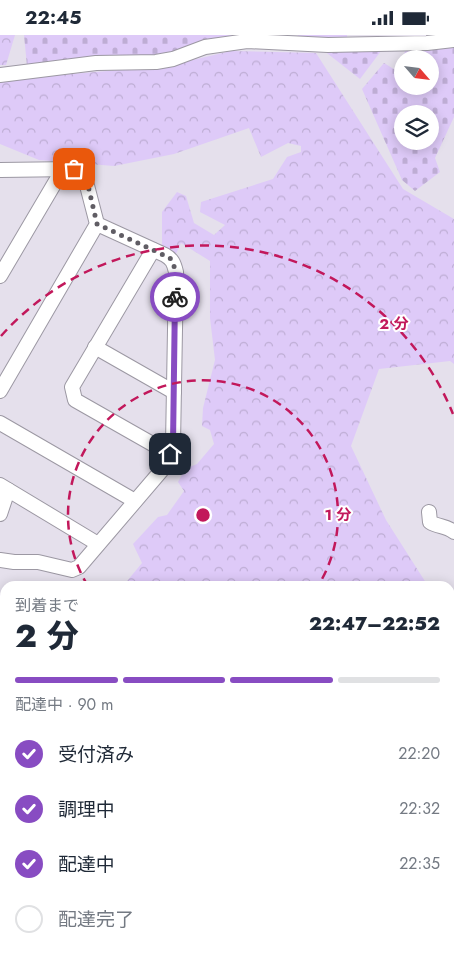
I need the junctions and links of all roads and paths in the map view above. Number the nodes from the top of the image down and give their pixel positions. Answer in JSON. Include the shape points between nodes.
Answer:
{"nodes":[{"id":1,"x":454,"y":41,"type":"edge"},
{"id":2,"x":0,"y":75,"type":"edge"},
{"id":3,"x":63,"y":169,"type":"junction"},
{"id":4,"x":0,"y":170,"type":"edge"},
{"id":5,"x":97,"y":224,"type":"junction"},
{"id":6,"x":153,"y":250,"type":"junction"},
{"id":7,"x":0,"y":276,"type":"edge"},
{"id":8,"x":95,"y":347,"type":"junction"},
{"id":9,"x":0,"y":391,"type":"edge"},
{"id":10,"x":174,"y":392,"type":"junction"},
{"id":11,"x":0,"y":423,"type":"edge"},
{"id":12,"x":170,"y":454,"type":"junction"},
{"id":13,"x":4,"y":488,"type":"edge"},
{"id":14,"x":134,"y":501,"type":"junction"},
{"id":15,"x":428,"y":512,"type":"dead end"},
{"id":16,"x":0,"y":514,"type":"edge"},
{"id":17,"x":454,"y":533,"type":"edge"},
{"id":18,"x":98,"y":544,"type":"junction"},
{"id":19,"x":0,"y":560,"type":"edge"}],
"edges":[{"from":1,"to":2,"type":"street","via":[[328,45],[246,41],[205,47],[156,62],[96,63]]},
{"from":3,"to":4,"type":"street"},
{"from":3,"to":5,"type":"street","via":[[74,169],[84,174]]},
{"from":3,"to":7,"type":"street"},
{"from":5,"to":6,"type":"street"},
{"from":5,"to":9,"type":"street"},
{"from":6,"to":8,"type":"street"},
{"from":6,"to":10,"type":"street","via":[[175,264]]},
{"from":8,"to":10,"type":"street"},
{"from":8,"to":12,"type":"street","via":[[72,387],[75,400]]},
{"from":10,"to":12,"type":"street"},
{"from":11,"to":14,"type":"street"},
{"from":12,"to":14,"type":"street","via":[[167,464]]},
{"from":13,"to":16,"type":"street"},
{"from":13,"to":18,"type":"street"},
{"from":14,"to":18,"type":"street"},
{"from":15,"to":17,"type":"street","via":[[430,522]]},
{"from":18,"to":19,"type":"street","via":[[79,567],[72,570],[38,562]]}]}
